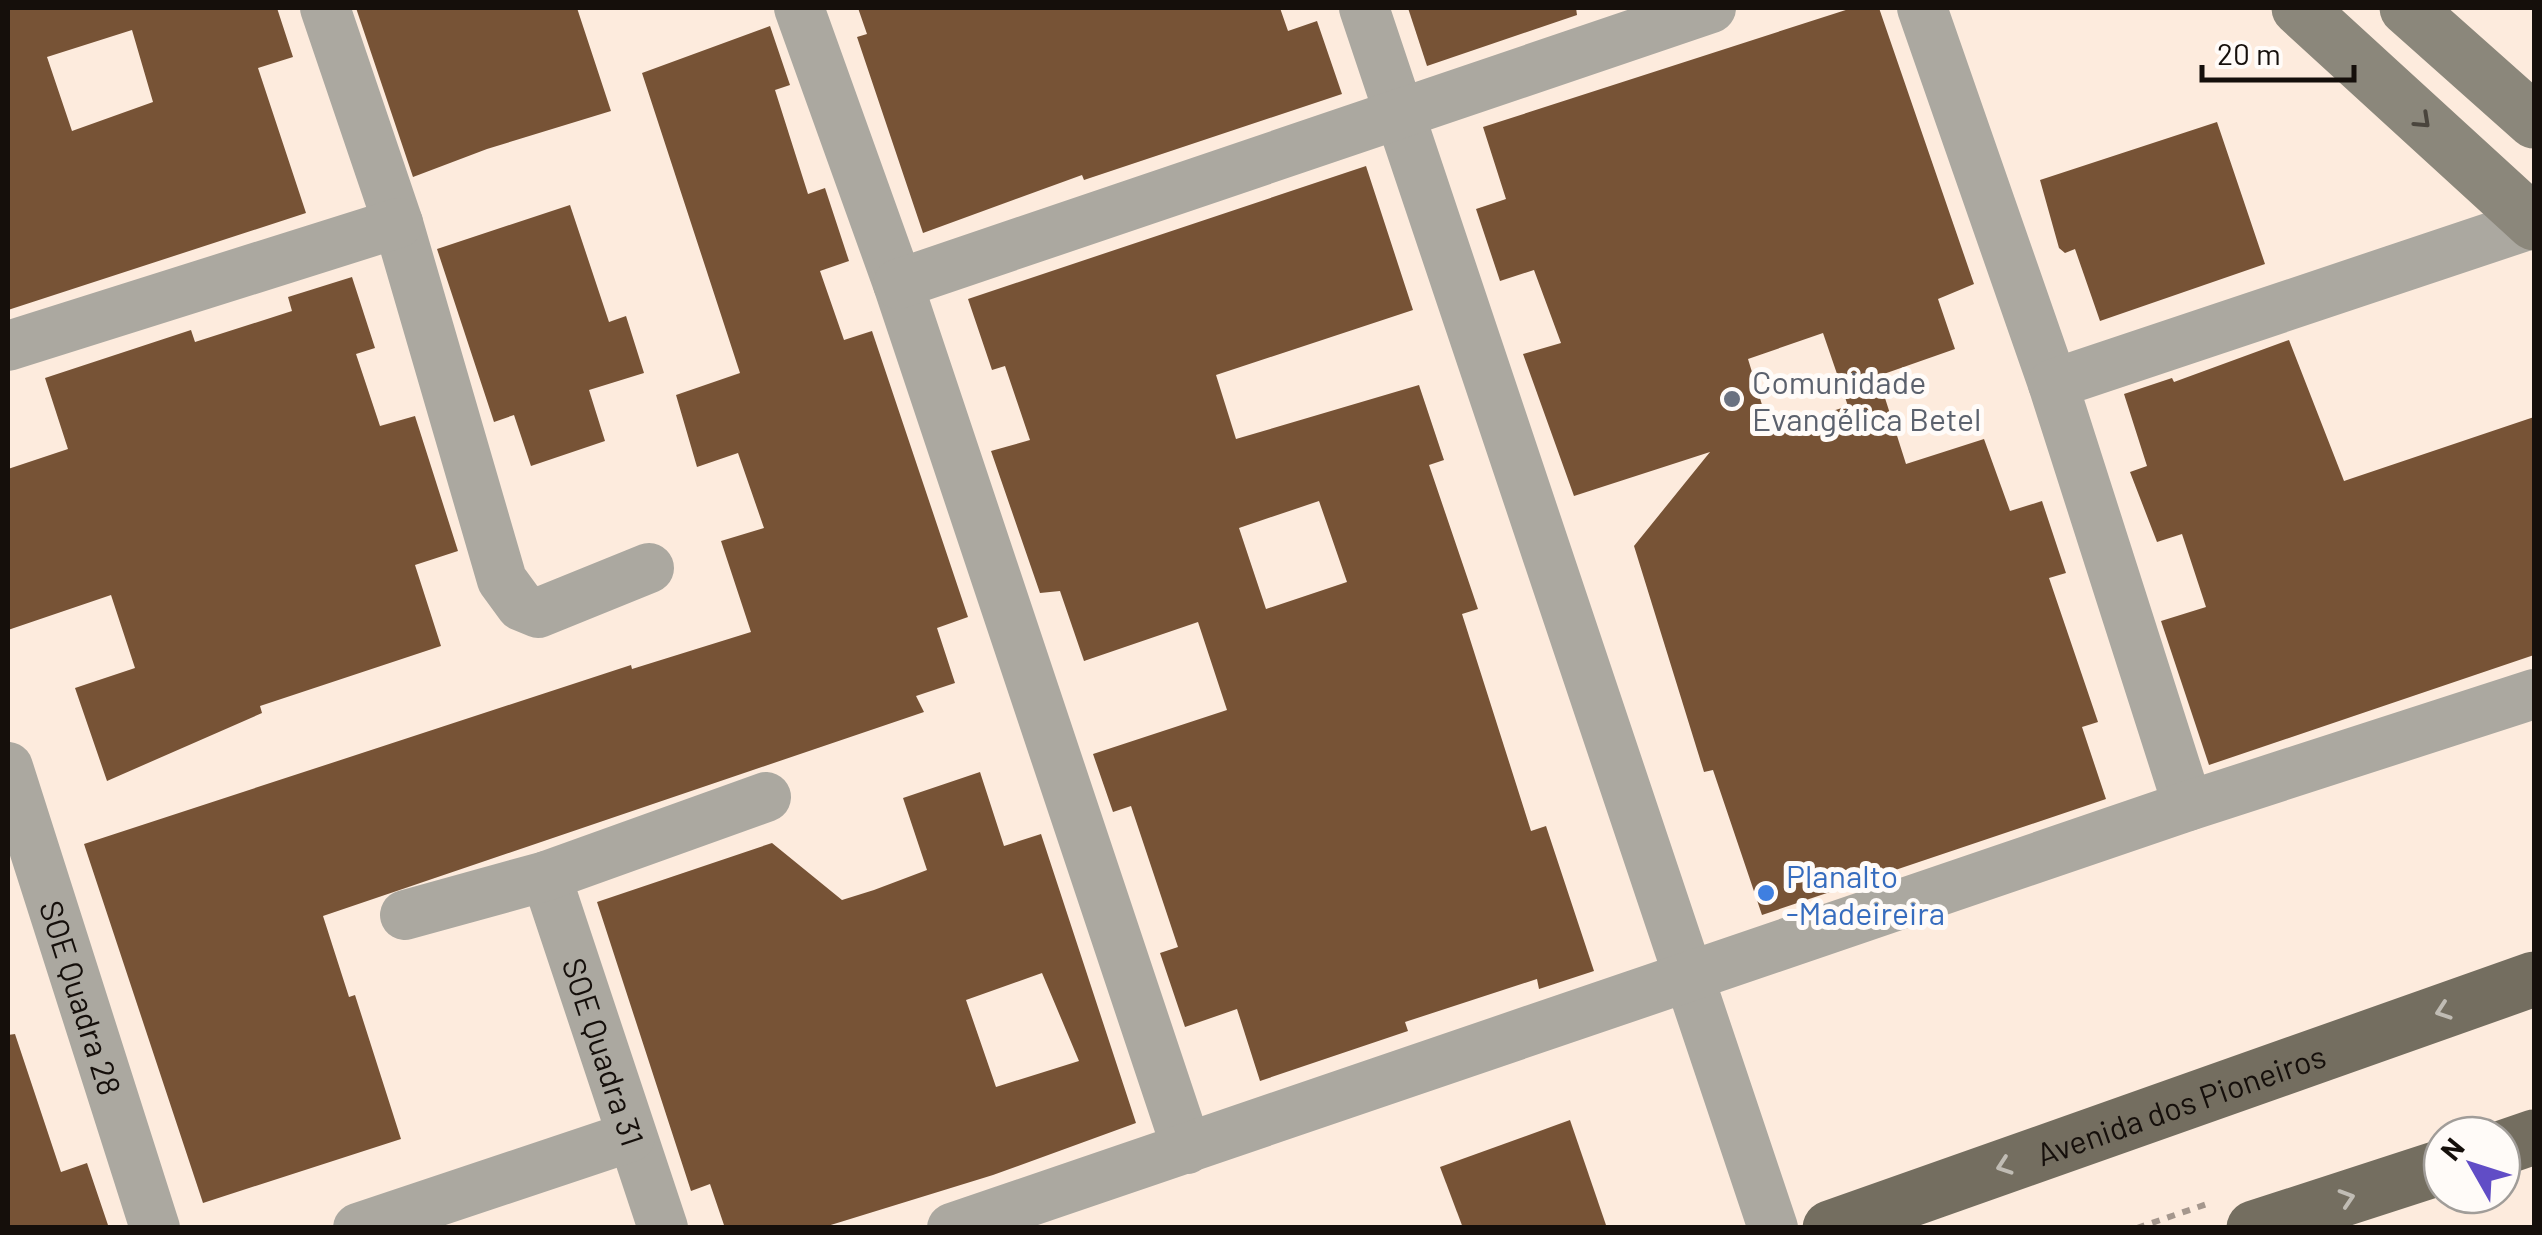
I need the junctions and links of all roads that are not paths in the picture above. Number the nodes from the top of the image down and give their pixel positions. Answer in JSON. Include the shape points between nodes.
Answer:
{"nodes":[{"id":1,"x":324,"y":8,"type":"edge"},
{"id":2,"x":799,"y":8,"type":"edge"},
{"id":3,"x":1364,"y":8,"type":"edge"},
{"id":4,"x":1711,"y":8,"type":"edge"},
{"id":5,"x":1922,"y":8,"type":"edge"},
{"id":6,"x":2300,"y":8,"type":"edge"},
{"id":7,"x":2407,"y":8,"type":"edge"},
{"id":8,"x":1401,"y":114,"type":"junction"},
{"id":9,"x":2534,"y":121,"type":"edge"},
{"id":10,"x":398,"y":223,"type":"junction"},
{"id":11,"x":2534,"y":223,"type":"edge"},
{"id":12,"x":898,"y":284,"type":"junction"},
{"id":13,"x":8,"y":346,"type":"edge"},
{"id":14,"x":2052,"y":384,"type":"junction"},
{"id":15,"x":649,"y":568,"type":"dead end"},
{"id":16,"x":2534,"y":694,"type":"edge"},
{"id":17,"x":8,"y":767,"type":"edge"},
{"id":18,"x":766,"y":796,"type":"dead end"},
{"id":19,"x":2188,"y":806,"type":"junction"},
{"id":20,"x":546,"y":876,"type":"junction"},
{"id":21,"x":406,"y":914,"type":"dead end"},
{"id":22,"x":1687,"y":979,"type":"junction"},
{"id":23,"x":2534,"y":979,"type":"edge"},
{"id":24,"x":630,"y":1137,"type":"junction"},
{"id":25,"x":1187,"y":1149,"type":"junction"},
{"id":26,"x":2422,"y":1173,"type":"edge"},
{"id":27,"x":2257,"y":1227,"type":"edge"},
{"id":28,"x":156,"y":1228,"type":"edge"},
{"id":29,"x":358,"y":1228,"type":"edge"},
{"id":30,"x":663,"y":1228,"type":"edge"},
{"id":31,"x":952,"y":1228,"type":"edge"},
{"id":32,"x":1772,"y":1228,"type":"edge"},
{"id":33,"x":1830,"y":1228,"type":"edge"}],
"edges":[{"from":1,"to":10,"type":"street"},
{"from":2,"to":12,"type":"street"},
{"from":3,"to":8,"type":"street"},
{"from":4,"to":8,"type":"street"},
{"from":5,"to":14,"type":"street"},
{"from":6,"to":11,"type":"main road","one_way":true},
{"from":7,"to":9,"type":"main road"},
{"from":8,"to":12,"type":"street"},
{"from":8,"to":22,"type":"street"},
{"from":10,"to":13,"type":"street"},
{"from":10,"to":15,"type":"street","via":[[502,580],[521,606],[538,613]]},
{"from":11,"to":14,"type":"street"},
{"from":12,"to":25,"type":"street"},
{"from":14,"to":19,"type":"street"},
{"from":16,"to":19,"type":"street"},
{"from":17,"to":28,"type":"street","name":"SOE Quadra 28"},
{"from":18,"to":20,"type":"street"},
{"from":19,"to":22,"type":"street"},
{"from":20,"to":21,"type":"street"},
{"from":20,"to":24,"type":"street","name":"SOE Quadra 31"},
{"from":22,"to":25,"type":"street"},
{"from":22,"to":32,"type":"street"},
{"from":23,"to":33,"type":"main road","name":"Avenida dos Pioneiros","one_way":true},
{"from":24,"to":29,"type":"street"},
{"from":24,"to":30,"type":"street","name":"SOE Quadra 31"},
{"from":25,"to":31,"type":"street"},
{"from":27,"to":26,"type":"main road","one_way":true}]}
